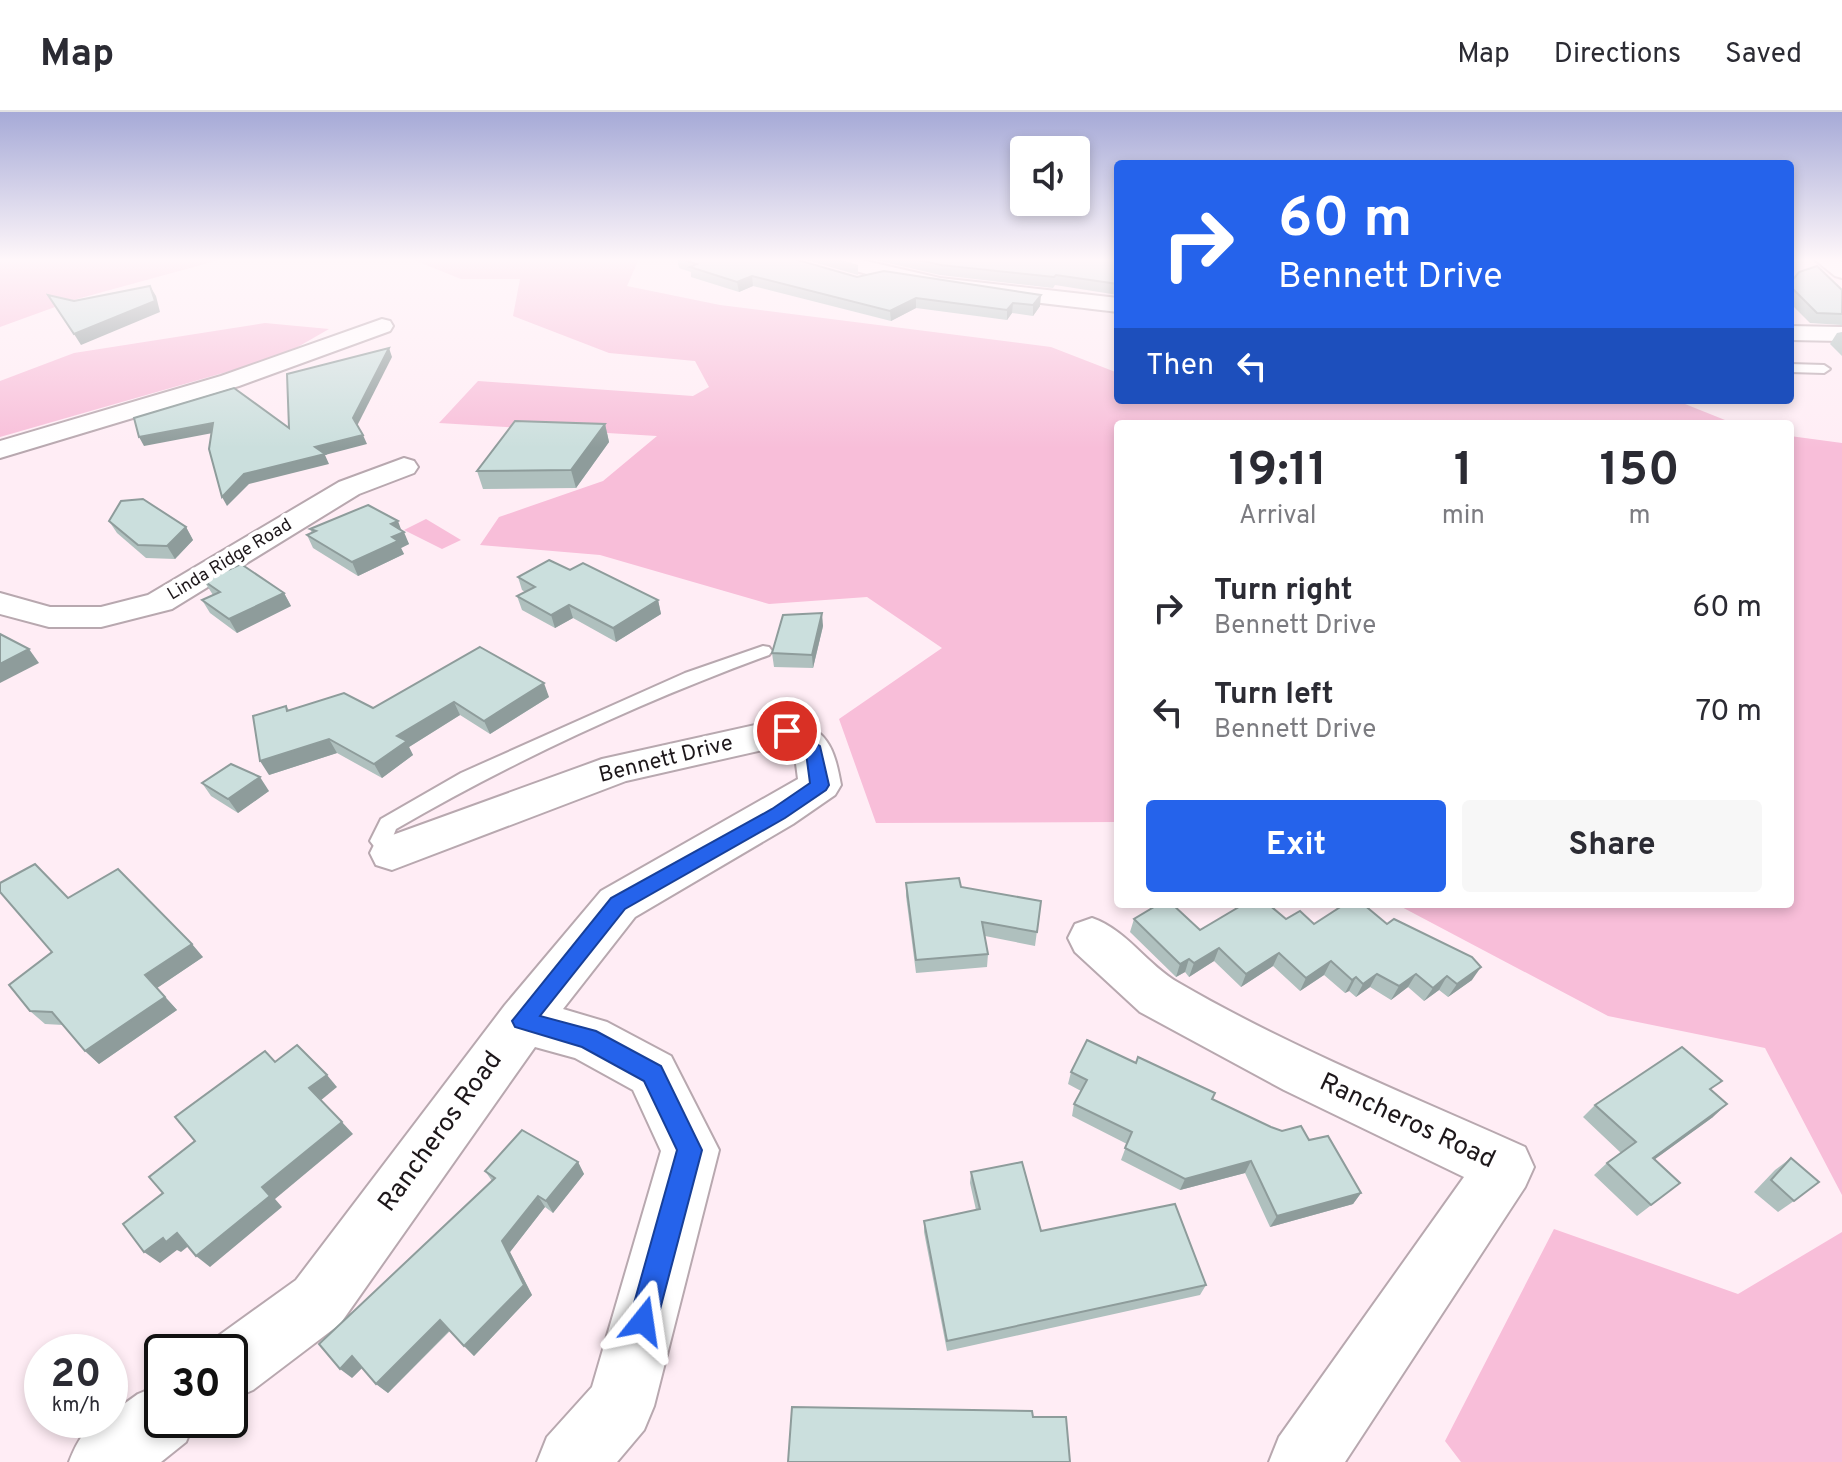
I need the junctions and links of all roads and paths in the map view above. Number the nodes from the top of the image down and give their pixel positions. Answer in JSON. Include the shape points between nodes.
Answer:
{"nodes":[{"id":1,"x":382,"y":326,"type":"dead end"},
{"id":2,"x":1794,"y":333,"type":"edge"},
{"id":3,"x":1842,"y":334,"type":"edge"},
{"id":4,"x":1794,"y":368,"type":"edge"},
{"id":5,"x":1824,"y":369,"type":"dead end"},
{"id":6,"x":0,"y":450,"type":"edge"},
{"id":7,"x":404,"y":467,"type":"dead end"},
{"id":8,"x":0,"y":603,"type":"edge"},
{"id":9,"x":763,"y":651,"type":"dead end"},
{"id":10,"x":392,"y":853,"type":"joint"},
{"id":11,"x":1092,"y":938,"type":"dead end"},
{"id":12,"x":523,"y":1021,"type":"junction"},
{"id":13,"x":248,"y":1354,"type":"edge"},
{"id":14,"x":144,"y":1432,"type":"edge"},
{"id":15,"x":104,"y":1462,"type":"edge"},
{"id":16,"x":572,"y":1462,"type":"edge"},
{"id":17,"x":1304,"y":1462,"type":"edge"}],
"edges":[{"from":1,"to":6,"type":"street","via":[[230,381]]},
{"from":2,"to":3,"type":"street"},
{"from":4,"to":5,"type":"lane"},
{"from":7,"to":8,"type":"street","name":"Linda Ridge Road","via":[[349,488],[160,602],[101,617],[49,617]]},
{"from":9,"to":10,"type":"lane","via":[[691,677],[468,778],[388,824],[381,841]]},
{"from":10,"to":12,"type":"street","name":"Bennett Drive","via":[[617,769],[787,731],[814,750],[820,785],[618,904]]},
{"from":11,"to":17,"type":"street","name":"Rancheros Road","via":[[1158,997],[1303,1073],[1505,1167]]},
{"from":12,"to":13,"type":"street","name":"Rancheros Road","via":[[318,1302]]},
{"from":12,"to":16,"type":"street","via":[[588,1038],[652,1073],[690,1150],[620,1406]]},
{"from":14,"to":15,"type":"street"}]}
